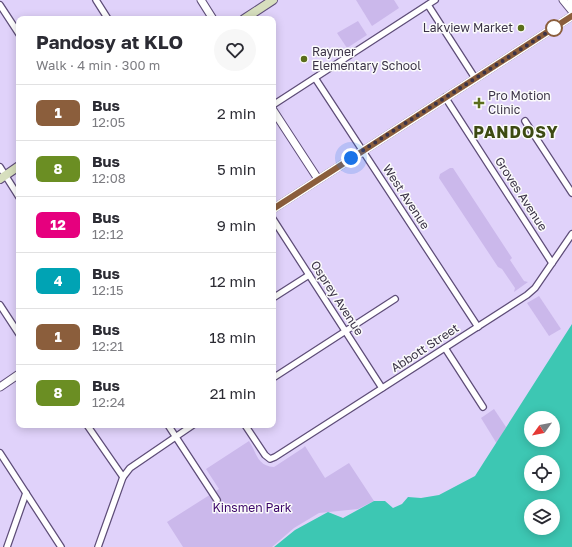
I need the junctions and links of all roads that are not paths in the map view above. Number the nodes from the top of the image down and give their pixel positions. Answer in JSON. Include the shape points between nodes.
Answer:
{"nodes":[{"id":1,"x":96,"y":0,"type":"edge"},
{"id":2,"x":201,"y":0,"type":"edge"},
{"id":3,"x":274,"y":0,"type":"edge"},
{"id":4,"x":435,"y":0,"type":"edge"},
{"id":5,"x":563,"y":0,"type":"edge"},
{"id":6,"x":571,"y":0,"type":"edge"},
{"id":7,"x":572,"y":3,"type":"edge"},
{"id":8,"x":0,"y":5,"type":"edge"},
{"id":9,"x":428,"y":5,"type":"junction"},
{"id":10,"x":572,"y":11,"type":"edge"},
{"id":11,"x":106,"y":16,"type":"edge"},
{"id":12,"x":211,"y":16,"type":"edge"},
{"id":13,"x":249,"y":16,"type":"edge"},
{"id":14,"x":572,"y":16,"type":"edge"},
{"id":15,"x":16,"y":29,"type":"edge"},
{"id":16,"x":315,"y":78,"type":"junction"},
{"id":17,"x":475,"y":78,"type":"junction"},
{"id":18,"x":445,"y":97,"type":"junction"},
{"id":19,"x":276,"y":104,"type":"edge"},
{"id":20,"x":276,"y":115,"type":"edge"},
{"id":21,"x":524,"y":121,"type":"dead end"},
{"id":22,"x":362,"y":150,"type":"junction"},
{"id":23,"x":0,"y":167,"type":"edge"},
{"id":24,"x":16,"y":168,"type":"edge"},
{"id":25,"x":3,"y":177,"type":"edge"},
{"id":26,"x":318,"y":179,"type":"junction"},
{"id":27,"x":16,"y":193,"type":"edge"},
{"id":28,"x":572,"y":193,"type":"edge"},
{"id":29,"x":276,"y":207,"type":"edge"},
{"id":30,"x":276,"y":223,"type":"edge"},
{"id":31,"x":572,"y":234,"type":"edge"},
{"id":32,"x":552,"y":263,"type":"junction"},
{"id":33,"x":309,"y":274,"type":"junction"},
{"id":34,"x":276,"y":296,"type":"edge"},
{"id":35,"x":395,"y":299,"type":"dead end"},
{"id":36,"x":0,"y":305,"type":"edge"},
{"id":37,"x":478,"y":327,"type":"junction"},
{"id":38,"x":16,"y":329,"type":"edge"},
{"id":39,"x":345,"y":330,"type":"junction"},
{"id":40,"x":445,"y":348,"type":"junction"},
{"id":41,"x":16,"y":376,"type":"edge"},
{"id":42,"x":276,"y":376,"type":"edge"},
{"id":43,"x":0,"y":387,"type":"edge"},
{"id":44,"x":382,"y":388,"type":"junction"},
{"id":45,"x":483,"y":406,"type":"dead end"},
{"id":46,"x":89,"y":428,"type":"edge"},
{"id":47,"x":170,"y":428,"type":"edge"},
{"id":48,"x":188,"y":428,"type":"edge"},
{"id":49,"x":247,"y":428,"type":"edge"},
{"id":50,"x":176,"y":436,"type":"junction"},
{"id":51,"x":0,"y":453,"type":"edge"},
{"id":52,"x":123,"y":477,"type":"junction"},
{"id":53,"x":26,"y":493,"type":"junction"},
{"id":54,"x":217,"y":500,"type":"dead end"},
{"id":55,"x":7,"y":547,"type":"edge"},
{"id":56,"x":61,"y":547,"type":"edge"},
{"id":57,"x":98,"y":547,"type":"edge"}],
"edges":[{"from":1,"to":11,"type":"street"},
{"from":2,"to":12,"type":"street"},
{"from":3,"to":13,"type":"main road"},
{"from":4,"to":9,"type":"street"},
{"from":5,"to":10,"type":"street"},
{"from":6,"to":7,"type":"street"},
{"from":8,"to":15,"type":"street"},
{"from":9,"to":16,"type":"street"},
{"from":9,"to":17,"type":"street"},
{"from":14,"to":17,"type":"street"},
{"from":16,"to":19,"type":"street"},
{"from":16,"to":22,"type":"street","name":"West Avenue"},
{"from":17,"to":18,"type":"street"},
{"from":18,"to":22,"type":"street"},
{"from":18,"to":32,"type":"street","name":"Groves Avenue"},
{"from":20,"to":26,"type":"street"},
{"from":21,"to":28,"type":"street"},
{"from":22,"to":26,"type":"street"},
{"from":22,"to":37,"type":"street","name":"West Avenue"},
{"from":23,"to":25,"type":"street"},
{"from":24,"to":25,"type":"main road"},
{"from":25,"to":27,"type":"street"},
{"from":26,"to":29,"type":"street"},
{"from":30,"to":33,"type":"street","name":"Osprey Avenue"},
{"from":31,"to":32,"type":"street","name":"Abbott Street"},
{"from":32,"to":37,"type":"street","name":"Abbott Street","via":[[536,288]]},
{"from":33,"to":34,"type":"street"},
{"from":33,"to":39,"type":"street","name":"Osprey Avenue"},
{"from":35,"to":39,"type":"street"},
{"from":36,"to":38,"type":"street"},
{"from":37,"to":40,"type":"street","name":"Abbott Street"},
{"from":39,"to":42,"type":"street"},
{"from":39,"to":44,"type":"street","name":"Osprey Avenue"},
{"from":40,"to":44,"type":"street","name":"Abbott Street"},
{"from":40,"to":45,"type":"street"},
{"from":41,"to":43,"type":"street"},
{"from":44,"to":49,"type":"street","name":"Abbott Street","via":[[270,459]]},
{"from":46,"to":52,"type":"street"},
{"from":47,"to":50,"type":"street"},
{"from":48,"to":50,"type":"street"},
{"from":50,"to":52,"type":"street","via":[[130,468]]},
{"from":50,"to":54,"type":"street"},
{"from":51,"to":53,"type":"street"},
{"from":52,"to":57,"type":"street"},
{"from":53,"to":55,"type":"street"},
{"from":53,"to":56,"type":"street"}]}
